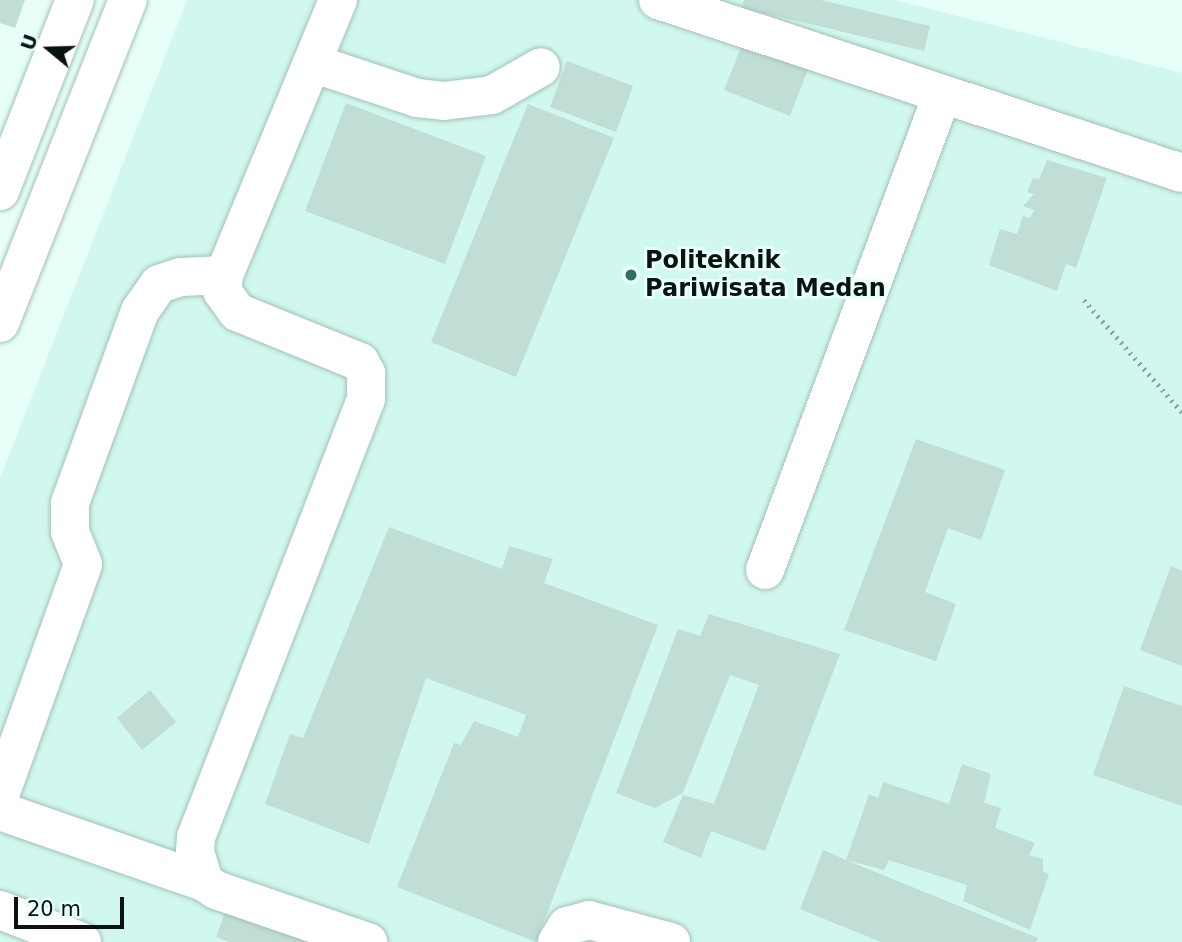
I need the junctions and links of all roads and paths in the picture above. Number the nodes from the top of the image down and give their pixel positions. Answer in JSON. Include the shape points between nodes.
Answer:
{"nodes":[{"id":1,"x":75,"y":0,"type":"edge"},
{"id":2,"x":338,"y":0,"type":"edge"},
{"id":3,"x":658,"y":0,"type":"edge"},
{"id":4,"x":125,"y":1,"type":"edge"},
{"id":5,"x":312,"y":63,"type":"junction"},
{"id":6,"x":541,"y":67,"type":"dead end"},
{"id":7,"x":942,"y":95,"type":"junction"},
{"id":8,"x":1182,"y":173,"type":"edge"},
{"id":9,"x":0,"y":191,"type":"edge"},
{"id":10,"x":225,"y":275,"type":"junction"},
{"id":11,"x":1084,"y":300,"type":"dead end"},
{"id":12,"x":0,"y":323,"type":"edge"},
{"id":13,"x":1182,"y":412,"type":"edge"},
{"id":14,"x":765,"y":570,"type":"dead end"},
{"id":15,"x":0,"y":796,"type":"edge"},
{"id":16,"x":0,"y":811,"type":"edge"},
{"id":17,"x":204,"y":882,"type":"junction"},
{"id":18,"x":0,"y":910,"type":"edge"},
{"id":19,"x":82,"y":942,"type":"edge"},
{"id":20,"x":368,"y":942,"type":"edge"},
{"id":21,"x":557,"y":942,"type":"edge"},
{"id":22,"x":671,"y":942,"type":"edge"}],
"edges":[{"from":1,"to":9,"type":"street"},
{"from":2,"to":5,"type":"street"},
{"from":3,"to":7,"type":"street"},
{"from":4,"to":12,"type":"street"},
{"from":5,"to":6,"type":"street","via":[[417,98],[444,101],[492,95]]},
{"from":5,"to":10,"type":"street"},
{"from":7,"to":8,"type":"street"},
{"from":7,"to":14,"type":"street"},
{"from":10,"to":15,"type":"street","via":[[181,277],[159,284],[140,312],[69,503],[70,531],[83,564]]},
{"from":10,"to":17,"type":"street","via":[[222,291],[237,312],[350,356],[366,373],[368,386],[196,837],[198,870]]},
{"from":11,"to":13,"type":"path"},
{"from":16,"to":17,"type":"street"},
{"from":17,"to":20,"type":"street"},
{"from":18,"to":19,"type":"street"},
{"from":21,"to":22,"type":"street","via":[[567,926],[578,920]]}]}
